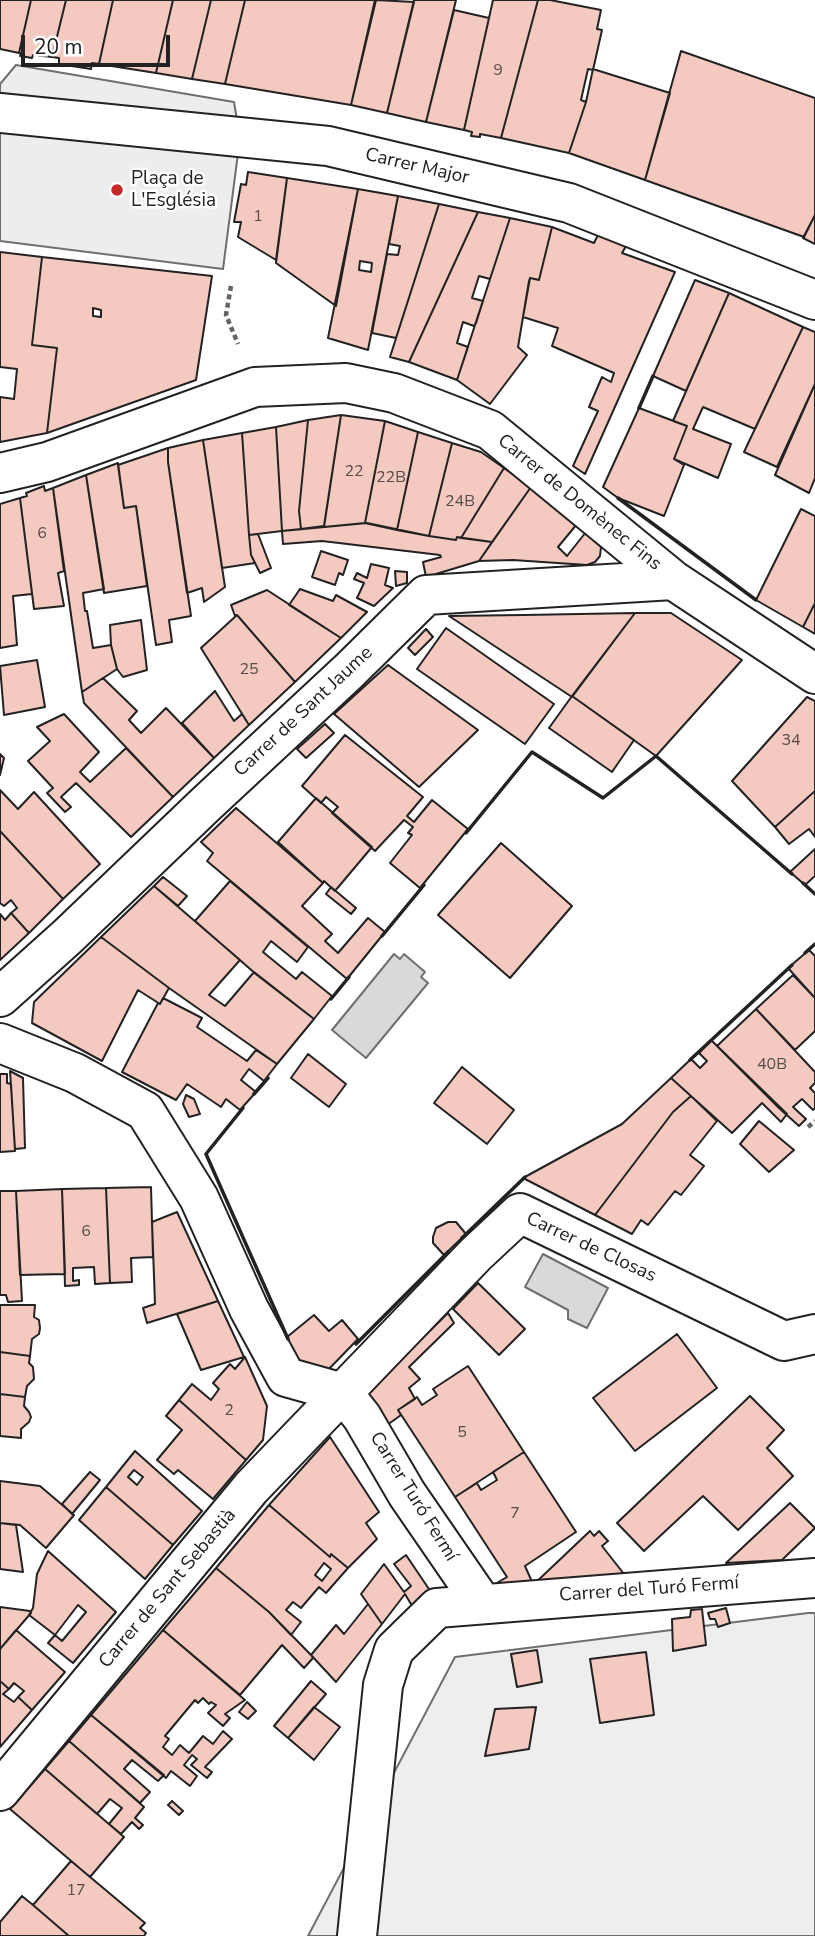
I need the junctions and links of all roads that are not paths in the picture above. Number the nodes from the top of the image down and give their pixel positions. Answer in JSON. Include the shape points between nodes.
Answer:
{"nodes":[{"id":1,"x":0,"y":113,"type":"edge"},
{"id":2,"x":815,"y":300,"type":"edge"},
{"id":3,"x":0,"y":473,"type":"edge"},
{"id":4,"x":673,"y":580,"type":"junction"},
{"id":5,"x":815,"y":674,"type":"edge"},
{"id":6,"x":0,"y":996,"type":"edge"},
{"id":7,"x":0,"y":1043,"type":"edge"},
{"id":8,"x":815,"y":1334,"type":"edge"},
{"id":9,"x":343,"y":1393,"type":"junction"},
{"id":10,"x":815,"y":1578,"type":"edge"},
{"id":11,"x":482,"y":1602,"type":"junction"},
{"id":12,"x":0,"y":1791,"type":"edge"},
{"id":13,"x":357,"y":1936,"type":"edge"}],
"edges":[{"from":1,"to":2,"type":"street","name":"Carrer Major","via":[[328,146],[569,203]]},
{"from":3,"to":4,"type":"street","name":"Carrer de Domènec Fins","via":[[47,462],[255,387],[346,383],[394,393],[490,430]]},
{"from":4,"to":5,"type":"street","name":"Carrer de Domènec Fins"},
{"from":4,"to":6,"type":"street","name":"Carrer de Sant Jaume","via":[[426,594]]},
{"from":7,"to":9,"type":"street","via":[[75,1073],[145,1111],[199,1198],[249,1309],[286,1377]]},
{"from":8,"to":9,"type":"street","name":"Carrer de Closas","via":[[785,1341],[520,1213]]},
{"from":9,"to":11,"type":"street","name":"Carrer Turó Fermí"},
{"from":9,"to":12,"type":"street","name":"Carrer de Sant Sebastià","via":[[251,1488]]},
{"from":10,"to":11,"type":"street","name":"Carrer del Turó Fermí"},
{"from":11,"to":13,"type":"street","name":"Carrer del Turó Fermí","via":[[438,1608],[394,1650],[383,1685]]}]}
